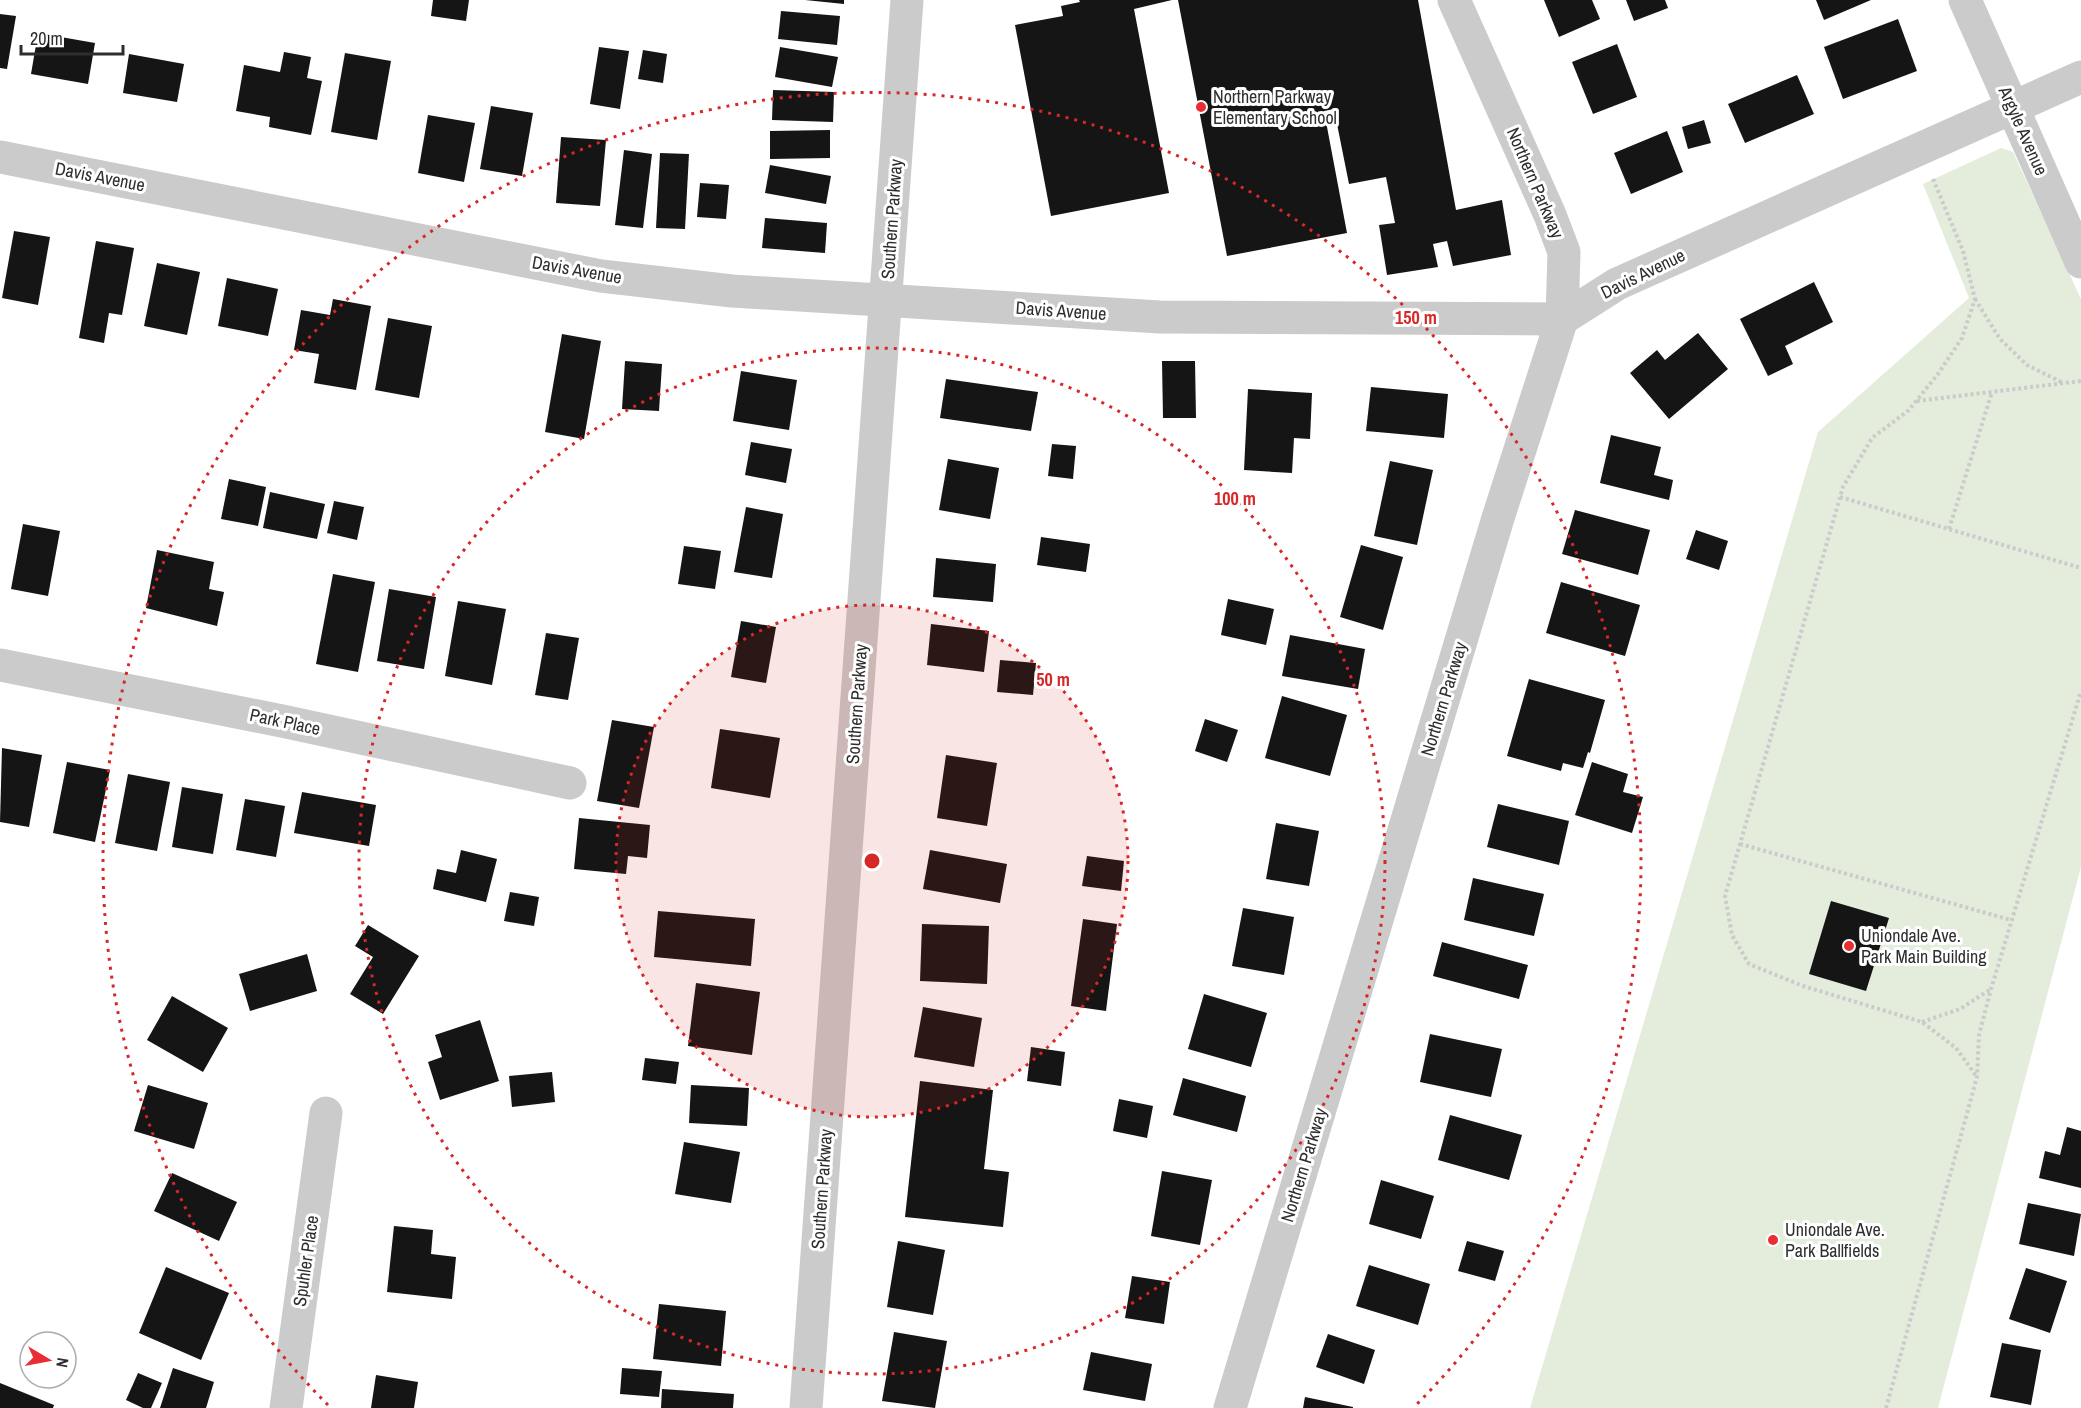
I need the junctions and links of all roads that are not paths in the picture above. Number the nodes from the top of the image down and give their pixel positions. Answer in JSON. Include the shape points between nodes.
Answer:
{"nodes":[{"id":1,"x":907,"y":0,"type":"edge"},
{"id":2,"x":1454,"y":0,"type":"edge"},
{"id":3,"x":1965,"y":0,"type":"edge"},
{"id":4,"x":2081,"y":77,"type":"edge"},
{"id":5,"x":2013,"y":108,"type":"junction"},
{"id":6,"x":0,"y":157,"type":"edge"},
{"id":7,"x":2081,"y":262,"type":"edge"},
{"id":8,"x":886,"y":299,"type":"junction"},
{"id":9,"x":1562,"y":319,"type":"junction"},
{"id":10,"x":0,"y":665,"type":"edge"},
{"id":11,"x":570,"y":783,"type":"dead end"},
{"id":12,"x":326,"y":1113,"type":"dead end"},
{"id":13,"x":286,"y":1408,"type":"edge"},
{"id":14,"x":806,"y":1408,"type":"edge"},
{"id":15,"x":1230,"y":1408,"type":"edge"}],
"edges":[{"from":1,"to":8,"type":"street","name":"Southern Parkway"},
{"from":2,"to":9,"type":"street","name":"Northern Parkway","via":[[1564,252]]},
{"from":3,"to":5,"type":"street","name":"Argyle Avenue"},
{"from":4,"to":5,"type":"street","name":"Davis Avenue"},
{"from":5,"to":7,"type":"street","name":"Argyle Avenue"},
{"from":5,"to":9,"type":"street","name":"Davis Avenue","via":[[1617,284]]},
{"from":6,"to":8,"type":"street","name":"Davis Avenue","via":[[601,276],[732,291]]},
{"from":8,"to":9,"type":"street","name":"Davis Avenue","via":[[1160,317]]},
{"from":8,"to":14,"type":"street","name":"Southern Parkway"},
{"from":9,"to":15,"type":"street","name":"Northern Parkway","via":[[1498,518]]},
{"from":10,"to":11,"type":"street","name":"Park Place"},
{"from":12,"to":13,"type":"street","name":"Spuhler Place"}]}
